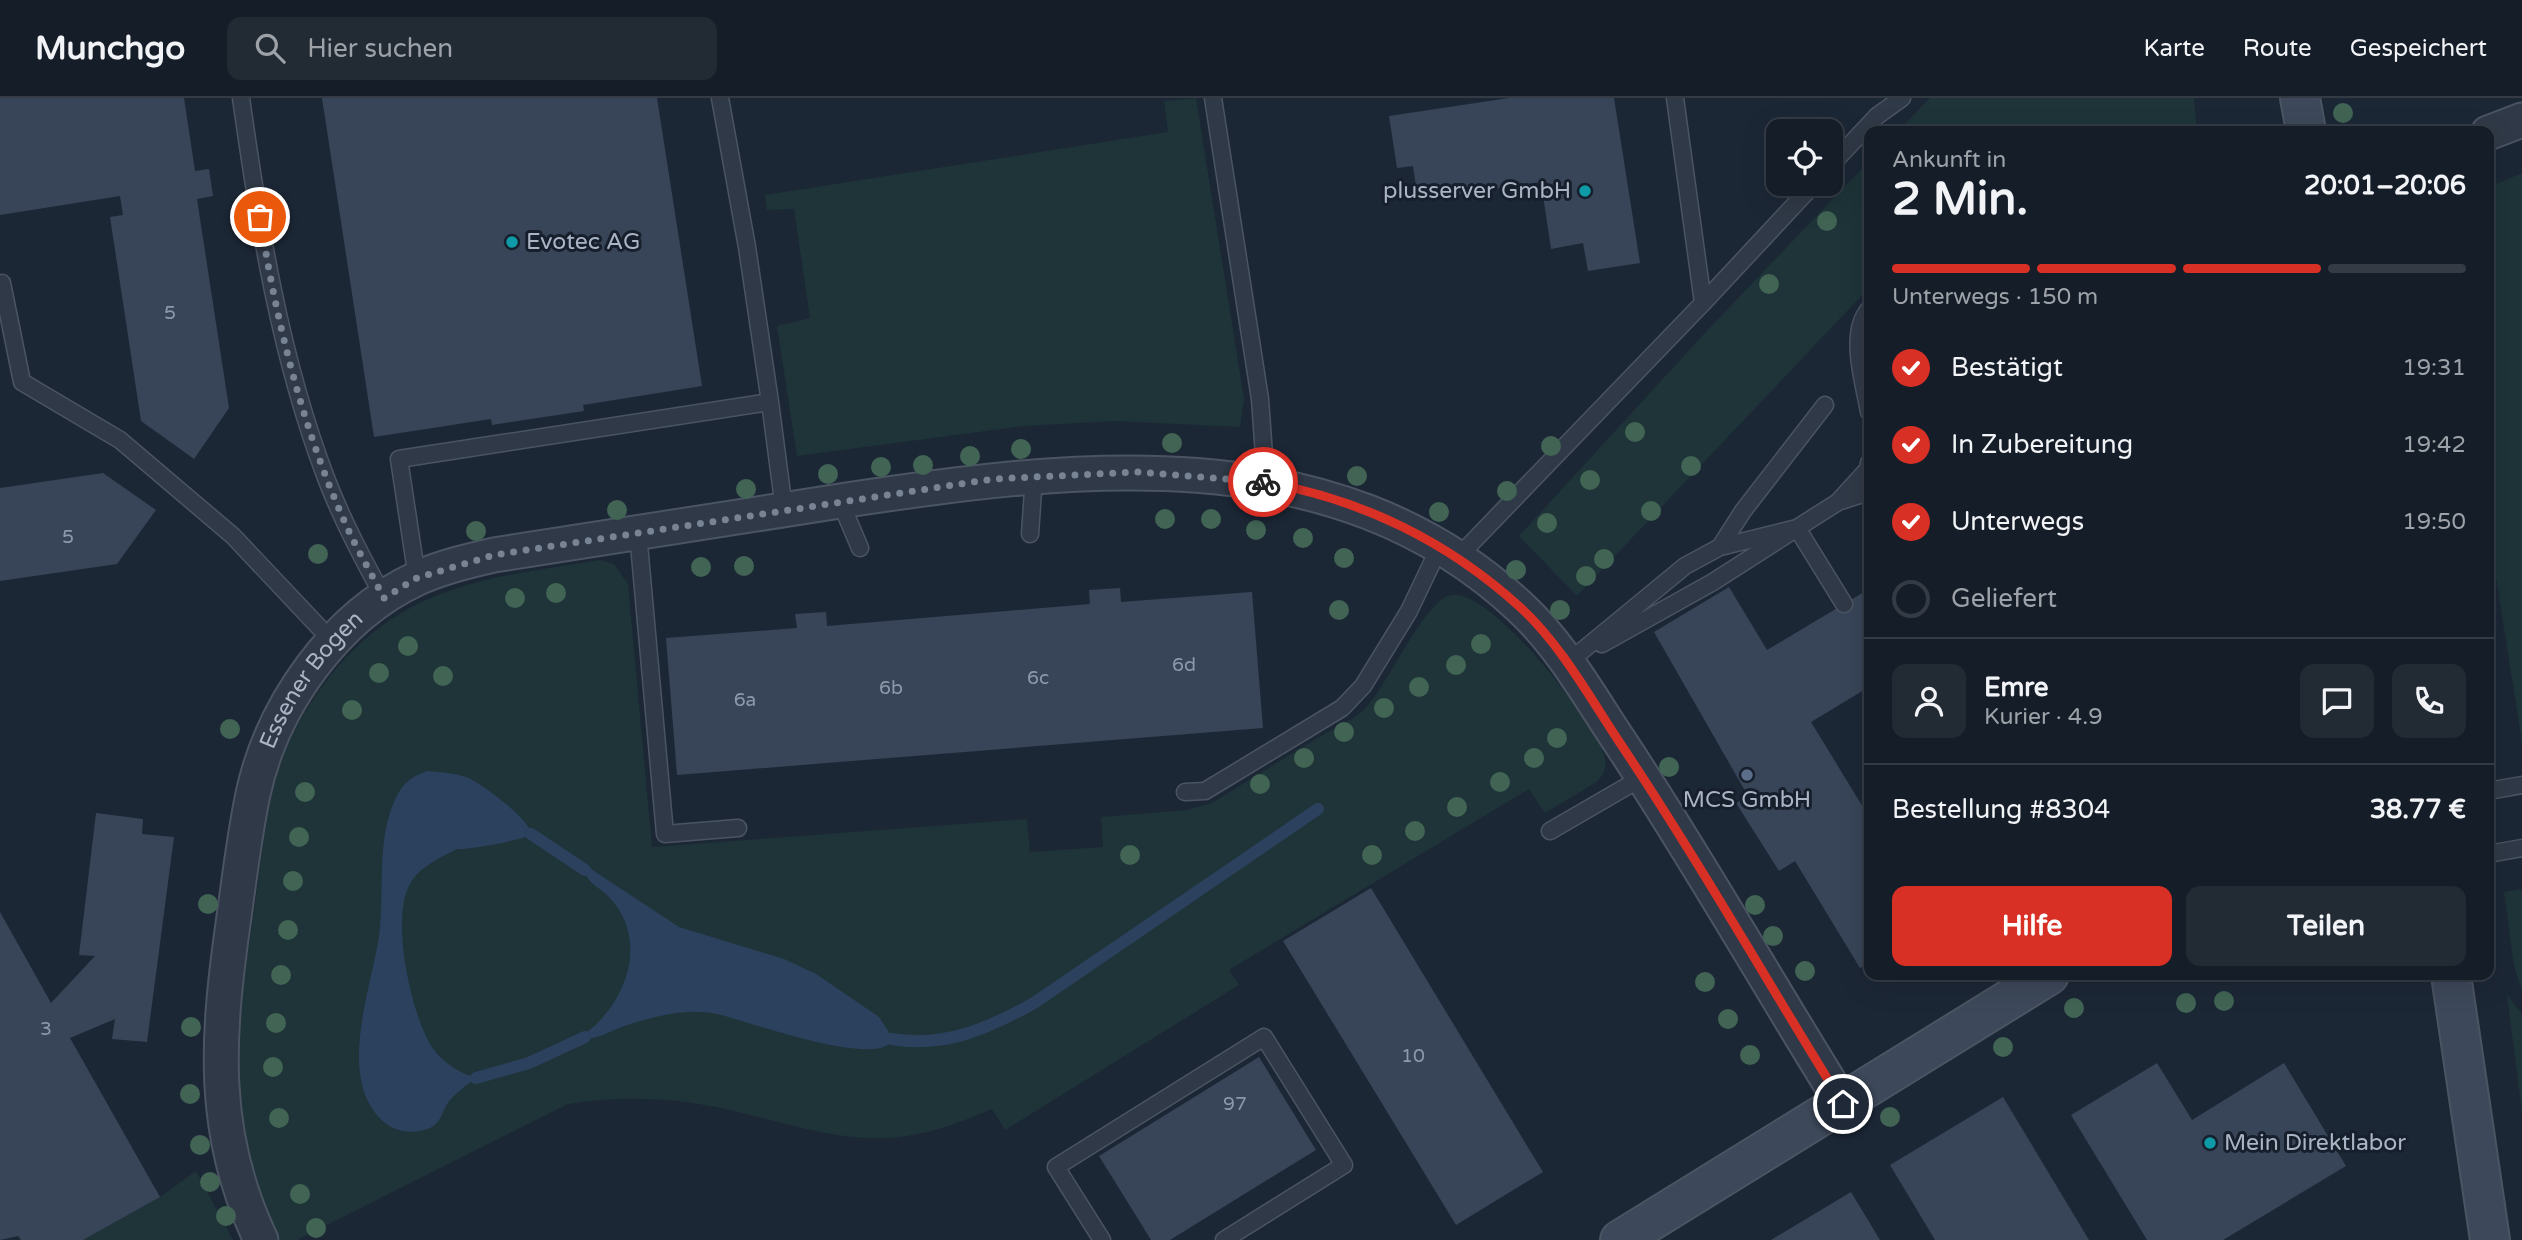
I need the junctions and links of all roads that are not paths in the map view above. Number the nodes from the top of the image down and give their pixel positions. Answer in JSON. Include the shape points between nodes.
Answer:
{"nodes":[{"id":1,"x":241,"y":98,"type":"edge"},
{"id":2,"x":720,"y":98,"type":"edge"},
{"id":3,"x":1213,"y":98,"type":"edge"},
{"id":4,"x":1675,"y":98,"type":"edge"},
{"id":5,"x":1902,"y":98,"type":"edge"},
{"id":6,"x":2300,"y":98,"type":"edge"},
{"id":7,"x":2522,"y":120,"type":"edge"},
{"id":8,"x":1868,"y":126,"type":"edge"},
{"id":9,"x":2305,"y":126,"type":"edge"},
{"id":10,"x":1864,"y":130,"type":"edge"},
{"id":11,"x":2494,"y":131,"type":"edge"},
{"id":12,"x":1843,"y":152,"type":"edge"},
{"id":13,"x":1803,"y":196,"type":"edge"},
{"id":14,"x":2,"y":283,"type":"dead end"},
{"id":15,"x":1703,"y":303,"type":"junction"},
{"id":16,"x":1864,"y":315,"type":"edge"},
{"id":17,"x":1864,"y":380,"type":"edge"},
{"id":18,"x":770,"y":402,"type":"junction"},
{"id":19,"x":1825,"y":405,"type":"dead end"},
{"id":20,"x":1864,"y":473,"type":"edge"},
{"id":21,"x":1034,"y":476,"type":"junction"},
{"id":22,"x":1266,"y":483,"type":"junction"},
{"id":23,"x":1864,"y":494,"type":"edge"},
{"id":24,"x":840,"y":501,"type":"junction"},
{"id":25,"x":1838,"y":502,"type":"junction"},
{"id":26,"x":784,"y":509,"type":"junction"},
{"id":27,"x":1797,"y":528,"type":"junction"},
{"id":28,"x":638,"y":533,"type":"junction"},
{"id":29,"x":1030,"y":534,"type":"dead end"},
{"id":30,"x":1720,"y":547,"type":"junction"},
{"id":31,"x":860,"y":548,"type":"dead end"},
{"id":32,"x":1449,"y":552,"type":"junction"},
{"id":33,"x":417,"y":578,"type":"junction"},
{"id":34,"x":384,"y":598,"type":"junction"},
{"id":35,"x":1844,"y":604,"type":"dead end"},
{"id":36,"x":333,"y":642,"type":"junction"},
{"id":37,"x":1566,"y":664,"type":"junction"},
{"id":38,"x":1643,"y":777,"type":"junction"},
{"id":39,"x":2522,"y":785,"type":"edge"},
{"id":40,"x":2494,"y":790,"type":"edge"},
{"id":41,"x":1185,"y":792,"type":"dead end"},
{"id":42,"x":738,"y":828,"type":"dead end"},
{"id":43,"x":1550,"y":831,"type":"dead end"},
{"id":44,"x":2522,"y":848,"type":"edge"},
{"id":45,"x":2494,"y":853,"type":"edge"},
{"id":46,"x":2041,"y":980,"type":"edge"},
{"id":47,"x":2452,"y":980,"type":"edge"},
{"id":48,"x":1843,"y":1104,"type":"junction"},
{"id":49,"x":1231,"y":1238,"type":"edge"},
{"id":50,"x":261,"y":1240,"type":"edge"},
{"id":51,"x":1102,"y":1240,"type":"edge"},
{"id":52,"x":1620,"y":1240,"type":"edge"},
{"id":53,"x":2490,"y":1240,"type":"edge"}],
"edges":[{"from":1,"to":34,"type":"lane","via":[[267,263],[308,421],[347,528]]},
{"from":2,"to":18,"type":"lane"},
{"from":3,"to":22,"type":"lane","via":[[1259,399]]},
{"from":4,"to":15,"type":"lane"},
{"from":5,"to":8,"type":"lane"},
{"from":6,"to":9,"type":"street"},
{"from":7,"to":11,"type":"street"},
{"from":10,"to":12,"type":"lane"},
{"from":13,"to":15,"type":"lane"},
{"from":14,"to":36,"type":"lane","via":[[22,382],[120,440],[233,536]]},
{"from":15,"to":32,"type":"lane"},
{"from":16,"to":17,"type":"lane","via":[[1859,347]]},
{"from":18,"to":26,"type":"lane"},
{"from":18,"to":33,"type":"lane","via":[[399,459]]},
{"from":19,"to":30,"type":"lane"},
{"from":20,"to":25,"type":"lane"},
{"from":21,"to":22,"type":"street","name":"Essener Bogen","via":[[1138,472]]},
{"from":21,"to":24,"type":"street","name":"Essener Bogen"},
{"from":21,"to":29,"type":"lane"},
{"from":22,"to":32,"type":"street","name":"Essener Bogen","via":[[1353,505]]},
{"from":23,"to":25,"type":"lane"},
{"from":24,"to":26,"type":"street","name":"Essener Bogen"},
{"from":24,"to":31,"type":"lane"},
{"from":25,"to":27,"type":"lane"},
{"from":26,"to":28,"type":"street","name":"Essener Bogen"},
{"from":27,"to":30,"type":"lane"},
{"from":27,"to":35,"type":"lane"},
{"from":27,"to":37,"type":"lane","via":[[1713,582]]},
{"from":28,"to":33,"type":"street","name":"Essener Bogen","via":[[494,555]]},
{"from":28,"to":42,"type":"lane","via":[[665,834]]},
{"from":30,"to":37,"type":"lane","via":[[1685,566]]},
{"from":32,"to":37,"type":"street","name":"Essener Bogen","via":[[1522,609]]},
{"from":32,"to":41,"type":"lane","via":[[1363,686],[1342,708],[1205,791]]},
{"from":33,"to":34,"type":"street","name":"Essener Bogen"},
{"from":34,"to":36,"type":"street","name":"Essener Bogen"},
{"from":36,"to":50,"type":"street","name":"Essener Bogen","via":[[287,706],[261,764],[222,1000],[223,1124],[236,1178]]},
{"from":37,"to":38,"type":"street","name":"Essener Bogen"},
{"from":38,"to":43,"type":"lane"},
{"from":38,"to":48,"type":"street","name":"Essener Bogen"},
{"from":39,"to":40,"type":"lane"},
{"from":44,"to":45,"type":"lane"},
{"from":46,"to":48,"type":"street"},
{"from":47,"to":53,"type":"street"},
{"from":48,"to":52,"type":"street"},
{"from":49,"to":51,"type":"lane","via":[[1344,1165],[1264,1037],[1056,1167]]}]}
